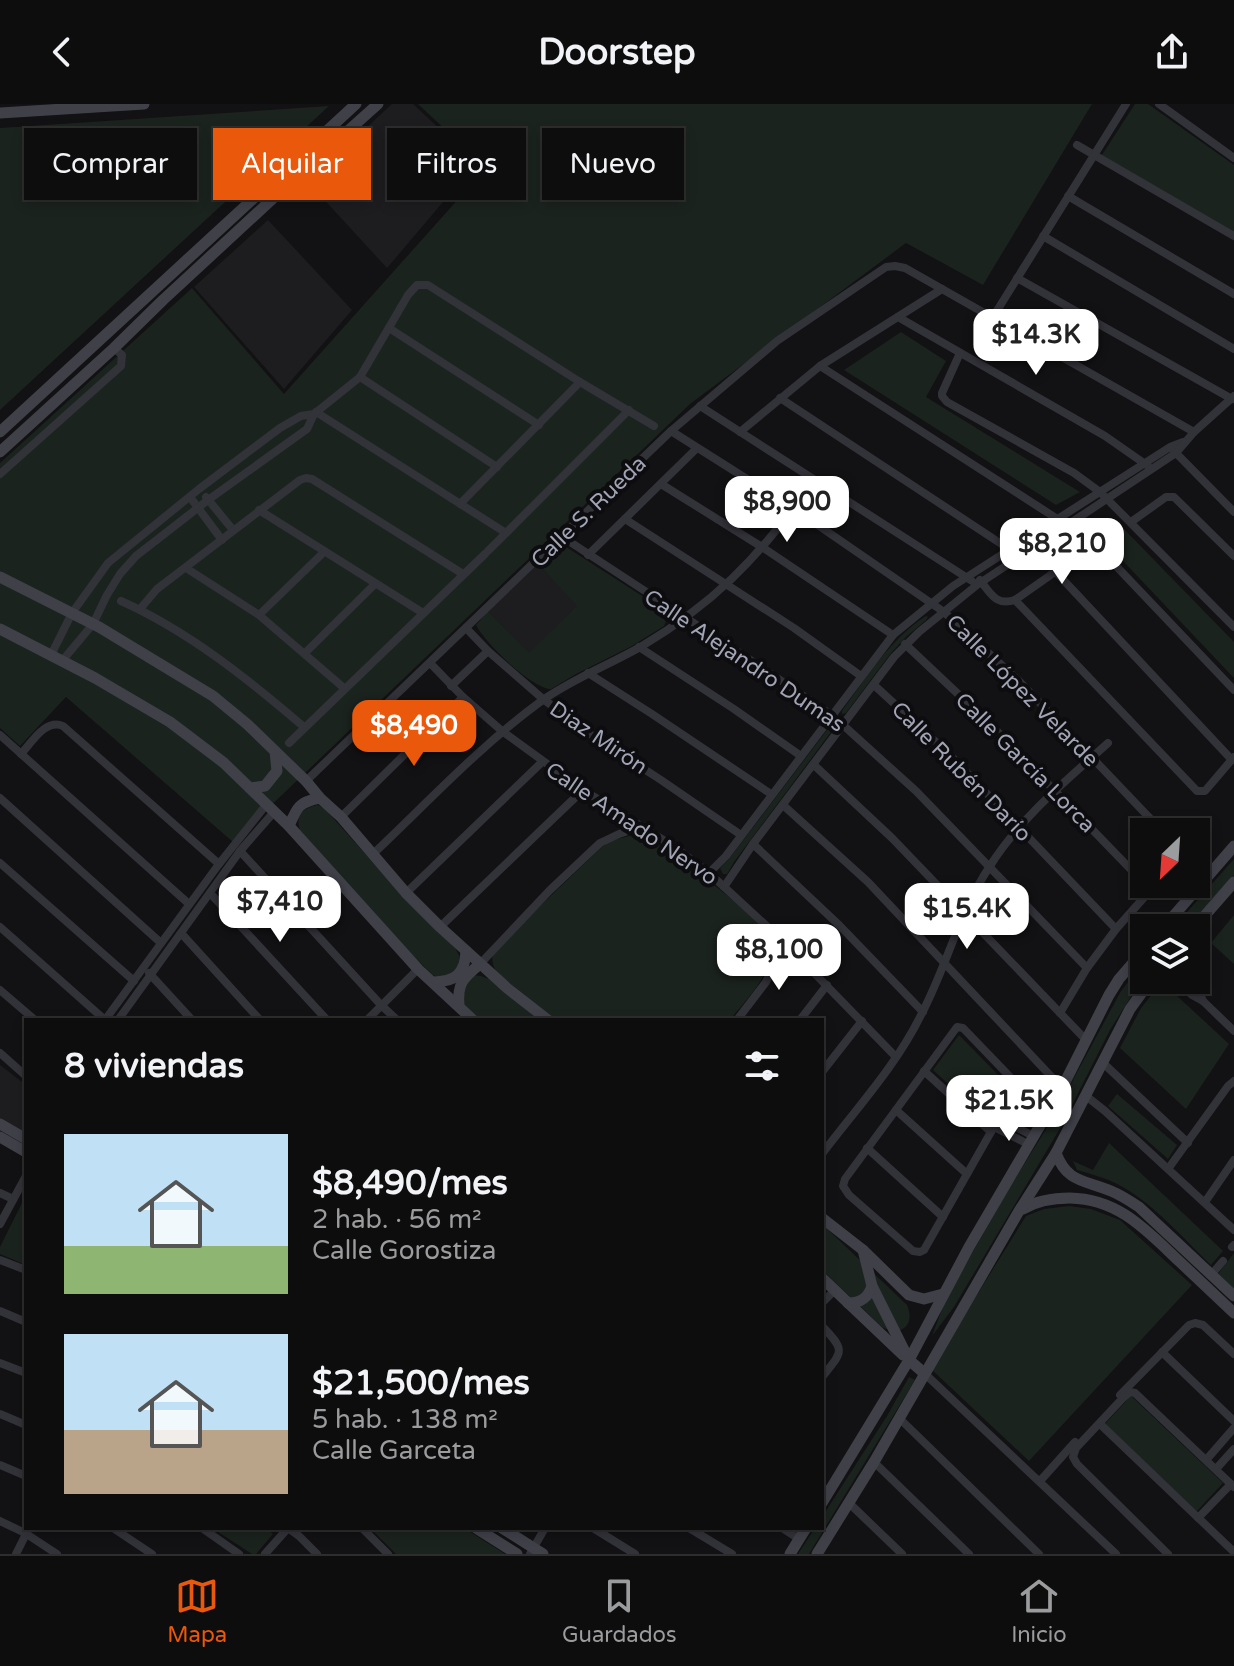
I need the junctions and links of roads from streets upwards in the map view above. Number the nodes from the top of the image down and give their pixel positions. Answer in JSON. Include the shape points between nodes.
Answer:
{"nodes":[{"id":1,"x":144,"y":104,"type":"edge"},
{"id":2,"x":356,"y":104,"type":"edge"},
{"id":3,"x":378,"y":104,"type":"edge"},
{"id":4,"x":1126,"y":104,"type":"edge"},
{"id":5,"x":1159,"y":104,"type":"edge"},
{"id":6,"x":0,"y":113,"type":"edge"},
{"id":7,"x":1077,"y":145,"type":"dead end"},
{"id":8,"x":1094,"y":155,"type":"junction"},
{"id":9,"x":1234,"y":158,"type":"edge"},
{"id":10,"x":1068,"y":196,"type":"junction"},
{"id":11,"x":1043,"y":236,"type":"junction"},
{"id":12,"x":1234,"y":236,"type":"edge"},
{"id":13,"x":1017,"y":278,"type":"junction"},
{"id":14,"x":942,"y":289,"type":"junction"},
{"id":15,"x":1234,"y":294,"type":"edge"},
{"id":16,"x":898,"y":317,"type":"junction"},
{"id":17,"x":993,"y":317,"type":"junction"},
{"id":18,"x":389,"y":328,"type":"junction"},
{"id":19,"x":114,"y":348,"type":"junction"},
{"id":20,"x":1234,"y":349,"type":"edge"},
{"id":21,"x":960,"y":353,"type":"junction"},
{"id":22,"x":820,"y":366,"type":"junction"},
{"id":23,"x":360,"y":377,"type":"junction"},
{"id":24,"x":580,"y":382,"type":"junction"},
{"id":25,"x":1233,"y":397,"type":"edge"},
{"id":26,"x":780,"y":398,"type":"junction"},
{"id":27,"x":700,"y":406,"type":"junction"},
{"id":28,"x":629,"y":410,"type":"junction"},
{"id":29,"x":315,"y":413,"type":"junction"},
{"id":30,"x":539,"y":425,"type":"junction"},
{"id":31,"x":654,"y":426,"type":"dead end"},
{"id":32,"x":671,"y":431,"type":"junction"},
{"id":33,"x":0,"y":432,"type":"edge"},
{"id":34,"x":740,"y":432,"type":"junction"},
{"id":35,"x":1194,"y":432,"type":"junction"},
{"id":36,"x":697,"y":448,"type":"junction"},
{"id":37,"x":1173,"y":450,"type":"junction"},
{"id":38,"x":0,"y":452,"type":"edge"},
{"id":39,"x":1148,"y":466,"type":"junction"},
{"id":40,"x":497,"y":467,"type":"junction"},
{"id":41,"x":0,"y":474,"type":"edge"},
{"id":42,"x":661,"y":484,"type":"junction"},
{"id":43,"x":199,"y":489,"type":"junction"},
{"id":44,"x":804,"y":493,"type":"dead end"},
{"id":45,"x":1104,"y":495,"type":"junction"},
{"id":46,"x":190,"y":497,"type":"junction"},
{"id":47,"x":208,"y":500,"type":"junction"},
{"id":48,"x":460,"y":504,"type":"junction"},
{"id":49,"x":197,"y":507,"type":"junction"},
{"id":50,"x":793,"y":508,"type":"junction"},
{"id":51,"x":259,"y":510,"type":"junction"},
{"id":52,"x":1234,"y":512,"type":"edge"},
{"id":53,"x":625,"y":519,"type":"junction"},
{"id":54,"x":1057,"y":519,"type":"junction"},
{"id":55,"x":1131,"y":522,"type":"junction"},
{"id":56,"x":1066,"y":525,"type":"junction"},
{"id":57,"x":233,"y":530,"type":"junction"},
{"id":58,"x":506,"y":533,"type":"junction"},
{"id":59,"x":561,"y":536,"type":"junction"},
{"id":60,"x":222,"y":540,"type":"junction"},
{"id":61,"x":762,"y":547,"type":"junction"},
{"id":62,"x":1011,"y":550,"type":"junction"},
{"id":63,"x":324,"y":552,"type":"junction"},
{"id":64,"x":588,"y":555,"type":"junction"},
{"id":65,"x":1234,"y":556,"type":"edge"},
{"id":66,"x":1017,"y":558,"type":"junction"},
{"id":67,"x":186,"y":568,"type":"junction"},
{"id":68,"x":1055,"y":571,"type":"junction"},
{"id":69,"x":463,"y":574,"type":"junction"},
{"id":70,"x":971,"y":576,"type":"junction"},
{"id":71,"x":0,"y":577,"type":"edge"},
{"id":72,"x":979,"y":583,"type":"junction"},
{"id":73,"x":375,"y":584,"type":"junction"},
{"id":74,"x":727,"y":585,"type":"junction"},
{"id":75,"x":1015,"y":600,"type":"junction"},
{"id":76,"x":121,"y":601,"type":"dead end"},
{"id":77,"x":933,"y":603,"type":"junction"},
{"id":78,"x":140,"y":609,"type":"junction"},
{"id":79,"x":944,"y":612,"type":"junction"},
{"id":80,"x":72,"y":613,"type":"junction"},
{"id":81,"x":423,"y":613,"type":"junction"},
{"id":82,"x":259,"y":615,"type":"junction"},
{"id":83,"x":685,"y":619,"type":"junction"},
{"id":84,"x":93,"y":624,"type":"junction"},
{"id":85,"x":1234,"y":627,"type":"edge"},
{"id":86,"x":466,"y":628,"type":"junction"},
{"id":87,"x":0,"y":629,"type":"edge"},
{"id":88,"x":893,"y":635,"type":"junction"},
{"id":89,"x":905,"y":644,"type":"junction"},
{"id":90,"x":639,"y":647,"type":"junction"},
{"id":91,"x":488,"y":651,"type":"junction"},
{"id":92,"x":305,"y":653,"type":"junction"},
{"id":93,"x":56,"y":658,"type":"junction"},
{"id":94,"x":430,"y":663,"type":"junction"},
{"id":95,"x":588,"y":673,"type":"junction"},
{"id":96,"x":861,"y":676,"type":"junction"},
{"id":97,"x":874,"y":685,"type":"junction"},
{"id":98,"x":451,"y":686,"type":"junction"},
{"id":99,"x":344,"y":688,"type":"junction"},
{"id":100,"x":1234,"y":690,"type":"edge"},
{"id":101,"x":463,"y":697,"type":"junction"},
{"id":102,"x":543,"y":699,"type":"junction"},
{"id":103,"x":833,"y":716,"type":"junction"},
{"id":104,"x":844,"y":725,"type":"junction"},
{"id":105,"x":304,"y":727,"type":"junction"},
{"id":106,"x":502,"y":731,"type":"junction"},
{"id":107,"x":0,"y":735,"type":"edge"},
{"id":108,"x":289,"y":743,"type":"dead end"},
{"id":109,"x":1108,"y":743,"type":"dead end"},
{"id":110,"x":275,"y":751,"type":"junction"},
{"id":111,"x":21,"y":754,"type":"junction"},
{"id":112,"x":801,"y":756,"type":"junction"},
{"id":113,"x":1092,"y":758,"type":"junction"},
{"id":114,"x":1233,"y":759,"type":"edge"},
{"id":115,"x":542,"y":762,"type":"junction"},
{"id":116,"x":814,"y":765,"type":"junction"},
{"id":117,"x":306,"y":781,"type":"junction"},
{"id":118,"x":250,"y":788,"type":"junction"},
{"id":119,"x":583,"y":790,"type":"junction"},
{"id":120,"x":1054,"y":791,"type":"junction"},
{"id":121,"x":771,"y":794,"type":"junction"},
{"id":122,"x":0,"y":798,"type":"edge"},
{"id":123,"x":320,"y":798,"type":"junction"},
{"id":124,"x":783,"y":805,"type":"junction"},
{"id":125,"x":270,"y":809,"type":"junction"},
{"id":126,"x":341,"y":817,"type":"junction"},
{"id":127,"x":1150,"y":818,"type":"edge"},
{"id":128,"x":289,"y":826,"type":"junction"},
{"id":129,"x":643,"y":826,"type":"junction"},
{"id":130,"x":1019,"y":826,"type":"junction"},
{"id":131,"x":741,"y":835,"type":"junction"},
{"id":132,"x":753,"y":844,"type":"junction"},
{"id":133,"x":1234,"y":846,"type":"edge"},
{"id":134,"x":236,"y":849,"type":"junction"},
{"id":135,"x":374,"y":853,"type":"junction"},
{"id":136,"x":0,"y":863,"type":"edge"},
{"id":137,"x":219,"y":864,"type":"junction"},
{"id":138,"x":989,"y":866,"type":"junction"},
{"id":139,"x":1130,"y":866,"type":"edge"},
{"id":140,"x":709,"y":873,"type":"junction"},
{"id":141,"x":1234,"y":882,"type":"edge"},
{"id":142,"x":724,"y":887,"type":"junction"},
{"id":143,"x":210,"y":893,"type":"junction"},
{"id":144,"x":406,"y":893,"type":"junction"},
{"id":145,"x":1139,"y":898,"type":"edge"},
{"id":146,"x":189,"y":904,"type":"junction"},
{"id":147,"x":964,"y":912,"type":"junction"},
{"id":148,"x":1175,"y":914,"type":"edge"},
{"id":149,"x":1206,"y":914,"type":"edge"},
{"id":150,"x":0,"y":927,"type":"edge"},
{"id":151,"x":440,"y":927,"type":"junction"},
{"id":152,"x":1116,"y":929,"type":"junction"},
{"id":153,"x":181,"y":933,"type":"junction"},
{"id":154,"x":784,"y":942,"type":"junction"},
{"id":155,"x":161,"y":943,"type":"junction"},
{"id":156,"x":466,"y":951,"type":"junction"},
{"id":157,"x":480,"y":964,"type":"junction"},
{"id":158,"x":945,"y":965,"type":"junction"},
{"id":159,"x":1130,"y":966,"type":"edge"},
{"id":160,"x":143,"y":968,"type":"junction"},
{"id":161,"x":1087,"y":968,"type":"junction"},
{"id":162,"x":418,"y":969,"type":"junction"},
{"id":163,"x":151,"y":975,"type":"junction"},
{"id":164,"x":134,"y":981,"type":"junction"},
{"id":165,"x":433,"y":982,"type":"junction"},
{"id":166,"x":827,"y":985,"type":"junction"},
{"id":167,"x":0,"y":990,"type":"edge"},
{"id":168,"x":1141,"y":994,"type":"edge"},
{"id":169,"x":1191,"y":994,"type":"edge"},
{"id":170,"x":1200,"y":994,"type":"edge"},
{"id":171,"x":1203,"y":1001,"type":"junction"},
{"id":172,"x":381,"y":1005,"type":"junction"},
{"id":173,"x":459,"y":1006,"type":"junction"},
{"id":174,"x":923,"y":1012,"type":"junction"},
{"id":175,"x":1060,"y":1013,"type":"junction"},
{"id":176,"x":33,"y":1018,"type":"edge"},
{"id":177,"x":103,"y":1018,"type":"edge"},
{"id":178,"x":106,"y":1018,"type":"edge"},
{"id":179,"x":122,"y":1018,"type":"edge"},
{"id":180,"x":190,"y":1018,"type":"edge"},
{"id":181,"x":258,"y":1018,"type":"edge"},
{"id":182,"x":325,"y":1018,"type":"edge"},
{"id":183,"x":369,"y":1018,"type":"edge"},
{"id":184,"x":395,"y":1018,"type":"edge"},
{"id":185,"x":471,"y":1018,"type":"edge"},
{"id":186,"x":546,"y":1018,"type":"edge"},
{"id":187,"x":739,"y":1018,"type":"edge"},
{"id":188,"x":802,"y":1018,"type":"edge"},
{"id":189,"x":862,"y":1021,"type":"junction"},
{"id":190,"x":1232,"y":1025,"type":"edge"},
{"id":191,"x":1086,"y":1040,"type":"junction"},
{"id":192,"x":0,"y":1053,"type":"edge"},
{"id":193,"x":896,"y":1057,"type":"junction"},
{"id":194,"x":1102,"y":1062,"type":"junction"},
{"id":195,"x":824,"y":1069,"type":"edge"},
{"id":196,"x":924,"y":1071,"type":"junction"},
{"id":197,"x":24,"y":1074,"type":"edge"},
{"id":198,"x":1234,"y":1081,"type":"edge"},
{"id":199,"x":1062,"y":1088,"type":"junction"},
{"id":200,"x":1086,"y":1096,"type":"junction"},
{"id":201,"x":896,"y":1110,"type":"junction"},
{"id":202,"x":0,"y":1124,"type":"edge"},
{"id":203,"x":995,"y":1126,"type":"junction"},
{"id":204,"x":0,"y":1137,"type":"edge"},
{"id":205,"x":24,"y":1138,"type":"edge"},
{"id":206,"x":1031,"y":1140,"type":"junction"},
{"id":207,"x":1188,"y":1143,"type":"junction"},
{"id":208,"x":867,"y":1148,"type":"junction"},
{"id":209,"x":24,"y":1151,"type":"edge"},
{"id":210,"x":824,"y":1151,"type":"edge"},
{"id":211,"x":1056,"y":1153,"type":"junction"},
{"id":212,"x":1234,"y":1160,"type":"edge"},
{"id":213,"x":1168,"y":1169,"type":"junction"},
{"id":214,"x":967,"y":1174,"type":"junction"},
{"id":215,"x":24,"y":1180,"type":"edge"},
{"id":216,"x":1111,"y":1191,"type":"junction"},
{"id":217,"x":0,"y":1193,"type":"edge"},
{"id":218,"x":13,"y":1199,"type":"junction"},
{"id":219,"x":1205,"y":1202,"type":"junction"},
{"id":220,"x":1106,"y":1204,"type":"junction"},
{"id":221,"x":4,"y":1206,"type":"edge"},
{"id":222,"x":1019,"y":1211,"type":"junction"},
{"id":223,"x":943,"y":1217,"type":"junction"},
{"id":224,"x":824,"y":1220,"type":"edge"},
{"id":225,"x":0,"y":1224,"type":"edge"},
{"id":226,"x":1234,"y":1230,"type":"edge"},
{"id":227,"x":863,"y":1250,"type":"junction"},
{"id":228,"x":0,"y":1260,"type":"edge"},
{"id":229,"x":1223,"y":1261,"type":"dead end"},
{"id":230,"x":24,"y":1269,"type":"edge"},
{"id":231,"x":1211,"y":1275,"type":"junction"},
{"id":232,"x":824,"y":1282,"type":"edge"},
{"id":233,"x":872,"y":1286,"type":"junction"},
{"id":234,"x":835,"y":1290,"type":"junction"},
{"id":235,"x":943,"y":1294,"type":"junction"},
{"id":236,"x":1234,"y":1296,"type":"edge"},
{"id":237,"x":824,"y":1301,"type":"edge"},
{"id":238,"x":848,"y":1303,"type":"junction"},
{"id":239,"x":0,"y":1311,"type":"edge"},
{"id":240,"x":1234,"y":1313,"type":"edge"},
{"id":241,"x":24,"y":1321,"type":"edge"},
{"id":242,"x":824,"y":1328,"type":"edge"},
{"id":243,"x":1162,"y":1352,"type":"junction"},
{"id":244,"x":1234,"y":1354,"type":"edge"},
{"id":245,"x":909,"y":1360,"type":"junction"},
{"id":246,"x":0,"y":1363,"type":"edge"},
{"id":247,"x":24,"y":1372,"type":"edge"},
{"id":248,"x":924,"y":1373,"type":"junction"},
{"id":249,"x":824,"y":1375,"type":"edge"},
{"id":250,"x":0,"y":1414,"type":"edge"},
{"id":251,"x":899,"y":1418,"type":"junction"},
{"id":252,"x":1234,"y":1421,"type":"edge"},
{"id":253,"x":24,"y":1424,"type":"edge"},
{"id":254,"x":1100,"y":1424,"type":"junction"},
{"id":255,"x":1234,"y":1428,"type":"edge"},
{"id":256,"x":1234,"y":1449,"type":"edge"},
{"id":257,"x":1207,"y":1459,"type":"junction"},
{"id":258,"x":874,"y":1462,"type":"junction"},
{"id":259,"x":0,"y":1465,"type":"edge"},
{"id":260,"x":1216,"y":1469,"type":"junction"},
{"id":261,"x":24,"y":1475,"type":"edge"},
{"id":262,"x":1040,"y":1481,"type":"junction"},
{"id":263,"x":1233,"y":1485,"type":"edge"},
{"id":264,"x":824,"y":1500,"type":"edge"},
{"id":265,"x":849,"y":1503,"type":"junction"},
{"id":266,"x":1198,"y":1518,"type":"junction"},
{"id":267,"x":0,"y":1521,"type":"edge"},
{"id":268,"x":24,"y":1530,"type":"edge"},
{"id":269,"x":116,"y":1530,"type":"edge"},
{"id":270,"x":205,"y":1530,"type":"edge"},
{"id":271,"x":286,"y":1530,"type":"edge"},
{"id":272,"x":291,"y":1530,"type":"edge"},
{"id":273,"x":364,"y":1530,"type":"edge"},
{"id":274,"x":479,"y":1530,"type":"edge"},
{"id":275,"x":505,"y":1530,"type":"edge"},
{"id":276,"x":544,"y":1530,"type":"edge"},
{"id":277,"x":596,"y":1530,"type":"edge"},
{"id":278,"x":692,"y":1530,"type":"edge"},
{"id":279,"x":785,"y":1530,"type":"edge"},
{"id":280,"x":805,"y":1530,"type":"edge"},
{"id":281,"x":27,"y":1531,"type":"edge"},
{"id":282,"x":799,"y":1539,"type":"junction"},
{"id":283,"x":823,"y":1551,"type":"edge"},
{"id":284,"x":535,"y":1552,"type":"edge"},
{"id":285,"x":1234,"y":1552,"type":"edge"},
{"id":286,"x":16,"y":1554,"type":"edge"},
{"id":287,"x":57,"y":1554,"type":"edge"},
{"id":288,"x":152,"y":1554,"type":"edge"},
{"id":289,"x":239,"y":1554,"type":"edge"},
{"id":290,"x":265,"y":1554,"type":"edge"},
{"id":291,"x":317,"y":1554,"type":"edge"},
{"id":292,"x":388,"y":1554,"type":"edge"},
{"id":293,"x":517,"y":1554,"type":"edge"},
{"id":294,"x":635,"y":1554,"type":"edge"},
{"id":295,"x":732,"y":1554,"type":"edge"},
{"id":296,"x":790,"y":1554,"type":"edge"},
{"id":297,"x":902,"y":1554,"type":"edge"},
{"id":298,"x":969,"y":1554,"type":"edge"},
{"id":299,"x":1039,"y":1554,"type":"edge"},
{"id":300,"x":1116,"y":1554,"type":"edge"},
{"id":301,"x":1168,"y":1554,"type":"edge"}],
"edges":[{"from":1,"to":6,"type":"street"},
{"from":2,"to":33,"type":"street"},
{"from":3,"to":19,"type":"street"},
{"from":4,"to":8,"type":"street"},
{"from":5,"to":9,"type":"street"},
{"from":7,"to":8,"type":"street"},
{"from":8,"to":10,"type":"street"},
{"from":8,"to":12,"type":"street"},
{"from":10,"to":11,"type":"street"},
{"from":10,"to":15,"type":"street"},
{"from":11,"to":13,"type":"street"},
{"from":11,"to":20,"type":"street"},
{"from":13,"to":17,"type":"street"},
{"from":13,"to":25,"type":"street"},
{"from":14,"to":16,"type":"street"},
{"from":14,"to":17,"type":"street"},
{"from":14,"to":27,"type":"street","name":"Calle S. Rueda","via":[[905,268],[884,269],[777,341]]},
{"from":16,"to":21,"type":"street"},
{"from":16,"to":22,"type":"street"},
{"from":17,"to":35,"type":"street"},
{"from":18,"to":23,"type":"street"},
{"from":18,"to":24,"type":"street","via":[[417,285],[428,285]]},
{"from":18,"to":30,"type":"street"},
{"from":19,"to":38,"type":"street"},
{"from":19,"to":41,"type":"street","via":[[122,355],[121,366]]},
{"from":21,"to":39,"type":"street"},
{"from":21,"to":45,"type":"street","via":[[942,393],[947,402]]},
{"from":22,"to":26,"type":"street"},
{"from":22,"to":54,"type":"street"},
{"from":23,"to":29,"type":"street"},
{"from":23,"to":40,"type":"street"},
{"from":24,"to":28,"type":"street"},
{"from":24,"to":30,"type":"street"},
{"from":25,"to":35,"type":"street"},
{"from":26,"to":34,"type":"street"},
{"from":26,"to":62,"type":"street"},
{"from":27,"to":32,"type":"street","name":"Calle S. Rueda"},
{"from":27,"to":34,"type":"street"},
{"from":28,"to":31,"type":"street"},
{"from":28,"to":58,"type":"street"},
{"from":29,"to":43,"type":"street","via":[[280,428]]},
{"from":29,"to":47,"type":"street","via":[[307,429]]},
{"from":29,"to":48,"type":"street"},
{"from":30,"to":40,"type":"street"},
{"from":32,"to":36,"type":"street","name":"Calle López Velarde"},
{"from":32,"to":59,"type":"street","name":"Calle S. Rueda"},
{"from":34,"to":70,"type":"street"},
{"from":35,"to":37,"type":"street"},
{"from":36,"to":42,"type":"street"},
{"from":36,"to":50,"type":"street","name":"Calle López Velarde"},
{"from":37,"to":39,"type":"street"},
{"from":37,"to":52,"type":"street"},
{"from":39,"to":45,"type":"street"},
{"from":40,"to":48,"type":"street"},
{"from":42,"to":53,"type":"street"},
{"from":42,"to":61,"type":"street"},
{"from":43,"to":46,"type":"street"},
{"from":43,"to":47,"type":"street"},
{"from":44,"to":50,"type":"street"},
{"from":45,"to":54,"type":"street"},
{"from":45,"to":55,"type":"street"},
{"from":45,"to":56,"type":"street"},
{"from":46,"to":49,"type":"street"},
{"from":46,"to":80,"type":"street","via":[[108,563]]},
{"from":47,"to":49,"type":"street"},
{"from":47,"to":57,"type":"street"},
{"from":48,"to":58,"type":"street"},
{"from":49,"to":60,"type":"street"},
{"from":49,"to":84,"type":"street","via":[[136,556]]},
{"from":50,"to":61,"type":"street"},
{"from":50,"to":77,"type":"street","name":"Calle López Velarde"},
{"from":51,"to":57,"type":"street"},
{"from":51,"to":63,"type":"street"},
{"from":51,"to":69,"type":"street","via":[[300,480],[312,479]]},
{"from":53,"to":64,"type":"street"},
{"from":53,"to":74,"type":"street"},
{"from":54,"to":56,"type":"street"},
{"from":54,"to":62,"type":"street"},
{"from":55,"to":65,"type":"street","via":[[1166,497],[1174,497]]},
{"from":55,"to":85,"type":"street"},
{"from":56,"to":66,"type":"street"},
{"from":57,"to":60,"type":"street"},
{"from":58,"to":69,"type":"street"},
{"from":59,"to":64,"type":"street","name":"Calle Alejandro Dumas"},
{"from":59,"to":86,"type":"street","name":"Calle S. Rueda"},
{"from":60,"to":67,"type":"street"},
{"from":61,"to":74,"type":"street"},
{"from":61,"to":88,"type":"street"},
{"from":62,"to":66,"type":"street"},
{"from":62,"to":70,"type":"street"},
{"from":63,"to":73,"type":"street"},
{"from":63,"to":82,"type":"street"},
{"from":64,"to":83,"type":"street","name":"Calle Alejandro Dumas"},
{"from":66,"to":72,"type":"street"},
{"from":67,"to":78,"type":"street"},
{"from":67,"to":82,"type":"street"},
{"from":68,"to":75,"type":"street"},
{"from":68,"to":100,"type":"street","via":[[1095,546],[1103,551]]},
{"from":68,"to":114,"type":"street"},
{"from":69,"to":81,"type":"street"},
{"from":70,"to":72,"type":"street"},
{"from":70,"to":77,"type":"street"},
{"from":71,"to":80,"type":"street"},
{"from":72,"to":75,"type":"street","via":[[1001,603]]},
{"from":72,"to":79,"type":"street"},
{"from":73,"to":81,"type":"street"},
{"from":73,"to":92,"type":"street"},
{"from":74,"to":83,"type":"street"},
{"from":74,"to":96,"type":"street"},
{"from":75,"to":114,"type":"street","via":[[1197,791],[1205,791]]},
{"from":76,"to":78,"type":"street"},
{"from":77,"to":79,"type":"street","name":"Calle López Velarde"},
{"from":77,"to":88,"type":"street"},
{"from":78,"to":105,"type":"street","via":[[212,654]]},
{"from":79,"to":89,"type":"street"},
{"from":79,"to":113,"type":"street","name":"Calle López Velarde"},
{"from":80,"to":84,"type":"street"},
{"from":80,"to":93,"type":"street"},
{"from":81,"to":99,"type":"street"},
{"from":82,"to":92,"type":"street"},
{"from":83,"to":90,"type":"street"},
{"from":83,"to":103,"type":"street","name":"Calle Alejandro Dumas"},
{"from":84,"to":93,"type":"street"},
{"from":84,"to":110,"type":"street","via":[[213,696]]},
{"from":86,"to":91,"type":"street","name":"Diaz Mirón"},
{"from":86,"to":94,"type":"street","name":"Calle S. Rueda"},
{"from":87,"to":93,"type":"street"},
{"from":88,"to":96,"type":"street"},
{"from":89,"to":97,"type":"street"},
{"from":89,"to":120,"type":"street","name":"Calle García Lorca"},
{"from":90,"to":95,"type":"street"},
{"from":90,"to":112,"type":"street"},
{"from":91,"to":98,"type":"street"},
{"from":91,"to":102,"type":"street","name":"Diaz Mirón"},
{"from":92,"to":99,"type":"street"},
{"from":93,"to":118,"type":"street","via":[[170,722]]},
{"from":94,"to":98,"type":"street","name":"Calle Amado Nervo"},
{"from":94,"to":117,"type":"street","name":"Calle S. Rueda"},
{"from":95,"to":102,"type":"street"},
{"from":95,"to":121,"type":"street"},
{"from":96,"to":103,"type":"street"},
{"from":97,"to":104,"type":"street"},
{"from":97,"to":130,"type":"street","name":"Calle Rubén Darío"},
{"from":98,"to":101,"type":"street","name":"Calle Amado Nervo"},
{"from":99,"to":105,"type":"street"},
{"from":101,"to":106,"type":"street","name":"Calle Amado Nervo"},
{"from":101,"to":126,"type":"street"},
{"from":102,"to":106,"type":"street"},
{"from":102,"to":131,"type":"street","name":"Diaz Mirón"},
{"from":103,"to":104,"type":"street","name":"Calle Alejandro Dumas"},
{"from":103,"to":112,"type":"street"},
{"from":104,"to":116,"type":"street"},
{"from":104,"to":138,"type":"street","name":"Calle Alejandro Dumas"},
{"from":105,"to":108,"type":"street"},
{"from":106,"to":115,"type":"street","name":"Calle Amado Nervo"},
{"from":106,"to":135,"type":"street"},
{"from":107,"to":111,"type":"street"},
{"from":109,"to":113,"type":"street"},
{"from":110,"to":117,"type":"street"},
{"from":110,"to":118,"type":"street","via":[[277,771],[265,786]]},
{"from":111,"to":137,"type":"street","via":[[56,723]]},
{"from":111,"to":146,"type":"street"},
{"from":112,"to":121,"type":"street"},
{"from":113,"to":120,"type":"street"},
{"from":113,"to":127,"type":"street","name":"Calle López Velarde"},
{"from":115,"to":119,"type":"street","name":"Calle Amado Nervo"},
{"from":115,"to":144,"type":"street"},
{"from":116,"to":124,"type":"street"},
{"from":116,"to":147,"type":"street"},
{"from":117,"to":123,"type":"street"},
{"from":118,"to":125,"type":"street"},
{"from":119,"to":129,"type":"street","name":"Calle Amado Nervo"},
{"from":119,"to":151,"type":"street"},
{"from":120,"to":130,"type":"street"},
{"from":120,"to":139,"type":"street","name":"Calle García Lorca"},
{"from":121,"to":131,"type":"street"},
{"from":122,"to":155,"type":"street"},
{"from":123,"to":126,"type":"street"},
{"from":123,"to":128,"type":"street","via":[[304,801]]},
{"from":124,"to":132,"type":"street"},
{"from":124,"to":158,"type":"street","via":[[868,882]]},
{"from":125,"to":128,"type":"street"},
{"from":125,"to":134,"type":"street"},
{"from":126,"to":135,"type":"street"},
{"from":128,"to":162,"type":"street"},
{"from":129,"to":140,"type":"street","name":"Calle Amado Nervo"},
{"from":129,"to":157,"type":"street","via":[[600,843]]},
{"from":130,"to":138,"type":"street"},
{"from":130,"to":152,"type":"street","name":"Calle Rubén Darío"},
{"from":131,"to":140,"type":"street"},
{"from":132,"to":142,"type":"street"},
{"from":132,"to":174,"type":"street"},
{"from":133,"to":148,"type":"street"},
{"from":134,"to":137,"type":"street"},
{"from":134,"to":143,"type":"street"},
{"from":134,"to":172,"type":"street"},
{"from":135,"to":144,"type":"street"},
{"from":136,"to":164,"type":"street"},
{"from":137,"to":146,"type":"street"},
{"from":138,"to":147,"type":"street"},
{"from":138,"to":161,"type":"street","name":"Calle Alejandro Dumas"},
{"from":140,"to":142,"type":"street","name":"Calle Amado Nervo"},
{"from":141,"to":149,"type":"street"},
{"from":142,"to":154,"type":"street","name":"Calle Amado Nervo"},
{"from":143,"to":153,"type":"street"},
{"from":143,"to":182,"type":"street"},
{"from":144,"to":151,"type":"street"},
{"from":145,"to":152,"type":"street"},
{"from":146,"to":155,"type":"street"},
{"from":147,"to":158,"type":"street"},
{"from":147,"to":175,"type":"street"},
{"from":150,"to":177,"type":"street"},
{"from":151,"to":156,"type":"street"},
{"from":152,"to":161,"type":"street"},
{"from":153,"to":163,"type":"street"},
{"from":153,"to":181,"type":"street"},
{"from":154,"to":166,"type":"street","name":"Calle Amado Nervo"},
{"from":154,"to":187,"type":"street","via":[[766,982]]},
{"from":155,"to":160,"type":"street"},
{"from":156,"to":157,"type":"street"},
{"from":156,"to":165,"type":"street","via":[[457,976]]},
{"from":157,"to":173,"type":"street","via":[[460,984]]},
{"from":157,"to":186,"type":"street"},
{"from":158,"to":174,"type":"street"},
{"from":158,"to":199,"type":"street"},
{"from":159,"to":191,"type":"street"},
{"from":160,"to":163,"type":"street"},
{"from":160,"to":164,"type":"street"},
{"from":161,"to":175,"type":"street"},
{"from":162,"to":165,"type":"street"},
{"from":162,"to":172,"type":"street"},
{"from":163,"to":179,"type":"street"},
{"from":163,"to":180,"type":"street"},
{"from":164,"to":178,"type":"street"},
{"from":165,"to":173,"type":"street"},
{"from":166,"to":188,"type":"street"},
{"from":166,"to":189,"type":"street","name":"Calle Amado Nervo"},
{"from":167,"to":176,"type":"street"},
{"from":168,"to":194,"type":"street"},
{"from":169,"to":171,"type":"street"},
{"from":170,"to":171,"type":"street"},
{"from":171,"to":190,"type":"street"},
{"from":172,"to":183,"type":"street"},
{"from":172,"to":184,"type":"street"},
{"from":173,"to":185,"type":"street"},
{"from":174,"to":193,"type":"street"},
{"from":175,"to":191,"type":"street"},
{"from":189,"to":193,"type":"street","name":"Calle Amado Nervo"},
{"from":189,"to":195,"type":"street"},
{"from":191,"to":199,"type":"street"},
{"from":192,"to":197,"type":"street"},
{"from":193,"to":210,"type":"street"},
{"from":194,"to":200,"type":"street"},
{"from":194,"to":207,"type":"street"},
{"from":196,"to":201,"type":"street"},
{"from":196,"to":203,"type":"street"},
{"from":196,"to":203,"type":"street","via":[[957,1027],[963,1028],[1017,1086]]},
{"from":198,"to":207,"type":"street"},
{"from":199,"to":206,"type":"street"},
{"from":200,"to":211,"type":"street"},
{"from":200,"to":213,"type":"street"},
{"from":201,"to":208,"type":"street"},
{"from":201,"to":214,"type":"street"},
{"from":202,"to":205,"type":"street"},
{"from":203,"to":206,"type":"street"},
{"from":203,"to":214,"type":"street"},
{"from":204,"to":209,"type":"street"},
{"from":206,"to":235,"type":"street"},
{"from":207,"to":213,"type":"street"},
{"from":208,"to":223,"type":"street"},
{"from":208,"to":223,"type":"street","via":[[845,1179],[846,1192],[916,1252],[924,1250]]},
{"from":211,"to":216,"type":"street","via":[[1068,1174]]},
{"from":211,"to":222,"type":"street"},
{"from":212,"to":219,"type":"street"},
{"from":213,"to":219,"type":"street"},
{"from":214,"to":223,"type":"street"},
{"from":215,"to":218,"type":"street"},
{"from":216,"to":220,"type":"street"},
{"from":216,"to":231,"type":"street","via":[[1139,1207]]},
{"from":217,"to":218,"type":"street"},
{"from":218,"to":221,"type":"street"},
{"from":219,"to":226,"type":"street"},
{"from":220,"to":222,"type":"street","via":[[1056,1198]]},
{"from":220,"to":240,"type":"street","via":[[1150,1234]]},
{"from":221,"to":225,"type":"street"},
{"from":222,"to":248,"type":"street"},
{"from":224,"to":227,"type":"street"},
{"from":227,"to":233,"type":"street"},
{"from":227,"to":235,"type":"street","via":[[909,1295],[924,1299]]},
{"from":228,"to":230,"type":"street"},
{"from":229,"to":231,"type":"street"},
{"from":231,"to":236,"type":"street"},
{"from":232,"to":234,"type":"street"},
{"from":233,"to":238,"type":"street","via":[[861,1301]]},
{"from":233,"to":245,"type":"street"},
{"from":234,"to":237,"type":"street"},
{"from":234,"to":238,"type":"street"},
{"from":235,"to":245,"type":"street"},
{"from":238,"to":245,"type":"street"},
{"from":239,"to":241,"type":"street"},
{"from":242,"to":249,"type":"street","via":[[839,1347]]},
{"from":243,"to":244,"type":"street","via":[[1195,1323]]},
{"from":243,"to":252,"type":"street"},
{"from":243,"to":262,"type":"street"},
{"from":245,"to":248,"type":"street"},
{"from":245,"to":264,"type":"street"},
{"from":246,"to":247,"type":"street"},
{"from":248,"to":251,"type":"street"},
{"from":248,"to":262,"type":"street"},
{"from":250,"to":253,"type":"street"},
{"from":251,"to":258,"type":"street"},
{"from":251,"to":299,"type":"street"},
{"from":254,"to":257,"type":"street","via":[[1126,1395],[1135,1393]]},
{"from":254,"to":266,"type":"street"},
{"from":254,"to":301,"type":"street","via":[[1073,1457]]},
{"from":255,"to":257,"type":"street"},
{"from":256,"to":260,"type":"street"},
{"from":257,"to":260,"type":"street"},
{"from":258,"to":265,"type":"street"},
{"from":258,"to":298,"type":"street"},
{"from":259,"to":261,"type":"street"},
{"from":260,"to":263,"type":"street"},
{"from":262,"to":300,"type":"street"},
{"from":263,"to":266,"type":"street"},
{"from":265,"to":283,"type":"street"},
{"from":265,"to":297,"type":"street"},
{"from":266,"to":285,"type":"street"},
{"from":267,"to":268,"type":"street"},
{"from":269,"to":288,"type":"street"},
{"from":270,"to":289,"type":"street"},
{"from":271,"to":290,"type":"street"},
{"from":272,"to":291,"type":"street"},
{"from":273,"to":292,"type":"street"},
{"from":274,"to":293,"type":"street"},
{"from":275,"to":284,"type":"street"},
{"from":276,"to":284,"type":"street"},
{"from":277,"to":294,"type":"street"},
{"from":278,"to":295,"type":"street"},
{"from":279,"to":282,"type":"street"},
{"from":280,"to":282,"type":"street"},
{"from":281,"to":286,"type":"street"},
{"from":281,"to":287,"type":"street"},
{"from":282,"to":296,"type":"street"}]}
